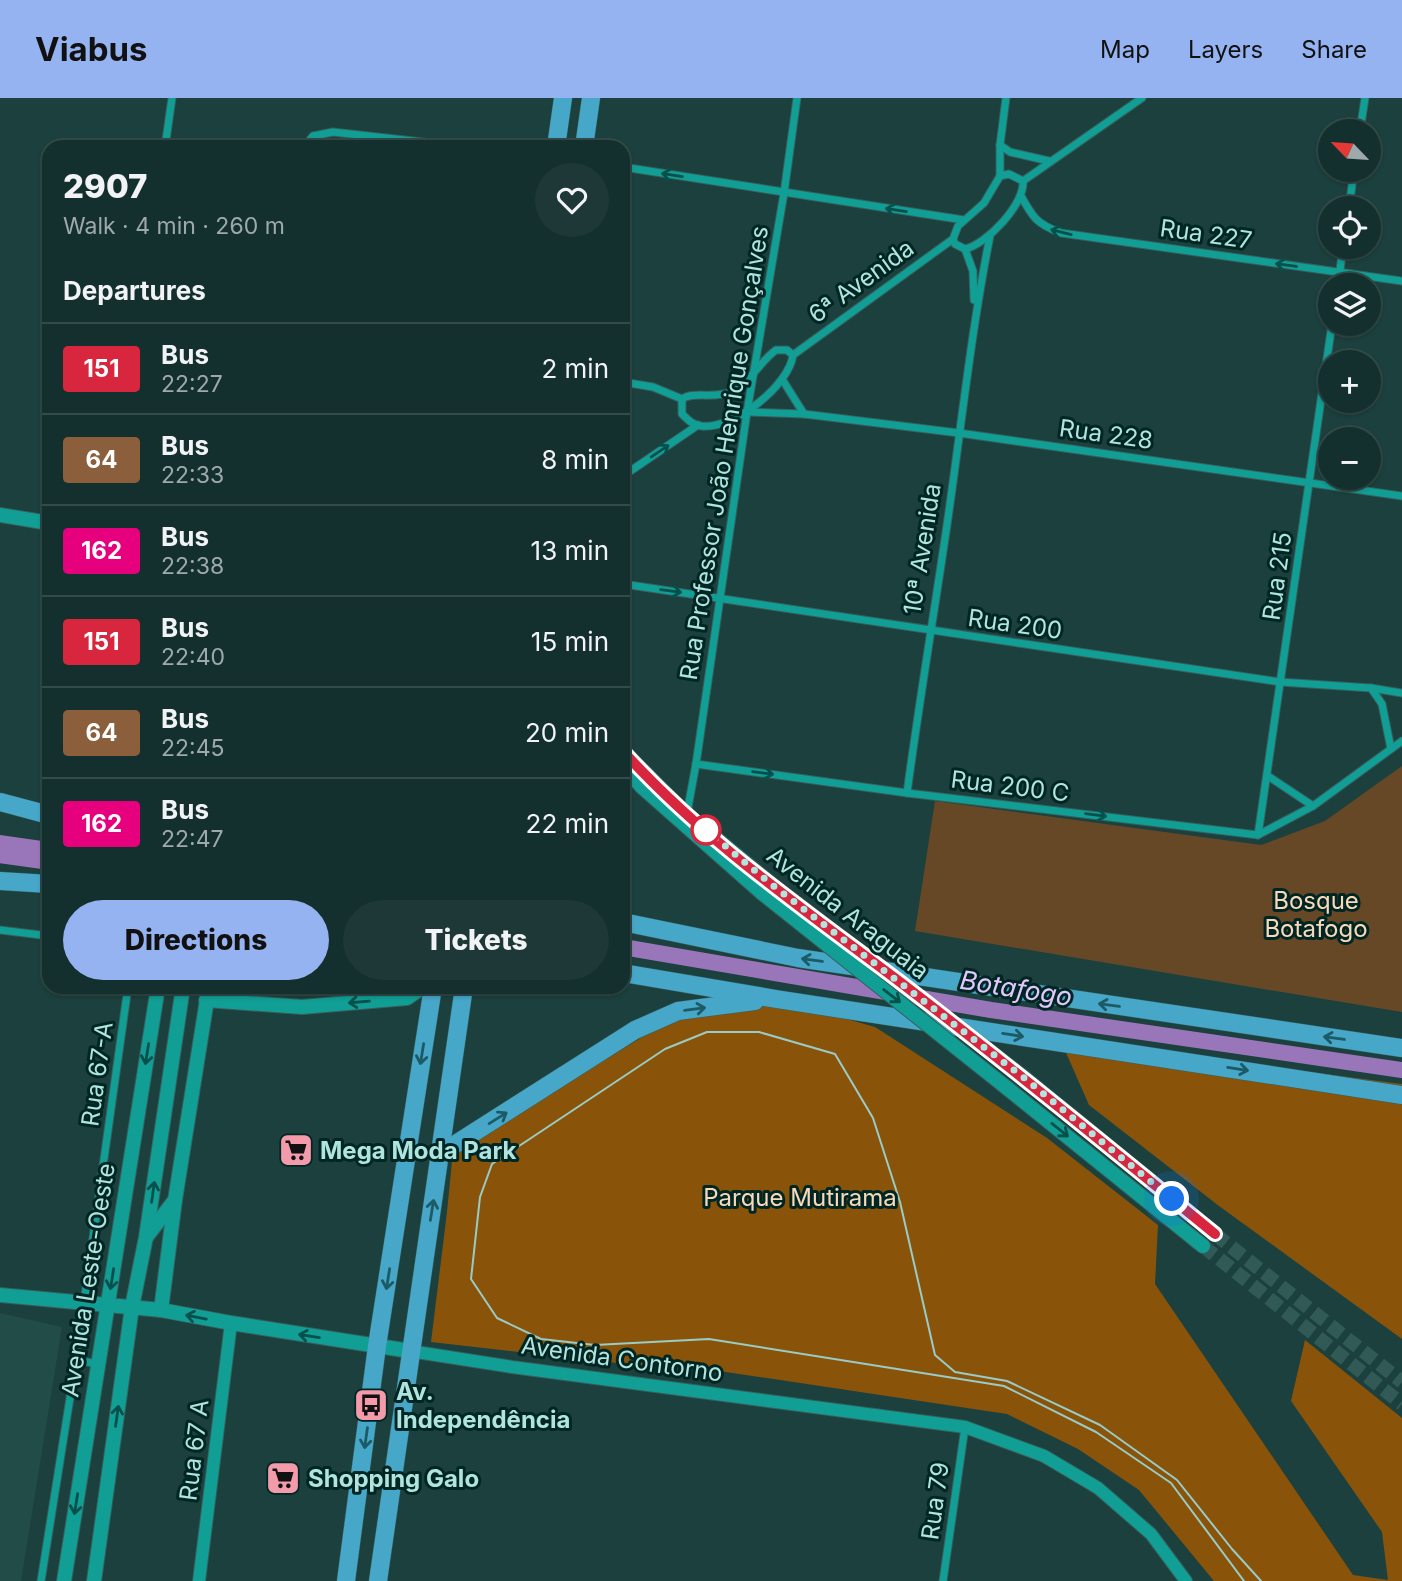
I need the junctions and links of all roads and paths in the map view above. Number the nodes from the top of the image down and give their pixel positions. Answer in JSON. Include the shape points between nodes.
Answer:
{"nodes":[{"id":1,"x":172,"y":98,"type":"edge"},
{"id":2,"x":563,"y":98,"type":"edge"},
{"id":3,"x":592,"y":98,"type":"edge"},
{"id":4,"x":797,"y":98,"type":"edge"},
{"id":5,"x":1006,"y":98,"type":"edge"},
{"id":6,"x":1142,"y":98,"type":"edge"},
{"id":7,"x":1365,"y":98,"type":"edge"},
{"id":8,"x":1362,"y":119,"type":"edge"},
{"id":9,"x":166,"y":140,"type":"edge"},
{"id":10,"x":310,"y":140,"type":"edge"},
{"id":11,"x":404,"y":140,"type":"edge"},
{"id":12,"x":557,"y":140,"type":"edge"},
{"id":13,"x":585,"y":140,"type":"edge"},
{"id":14,"x":1000,"y":145,"type":"junction"},
{"id":15,"x":1049,"y":161,"type":"junction"},
{"id":16,"x":630,"y":168,"type":"edge"},
{"id":17,"x":1000,"y":176,"type":"junction"},
{"id":18,"x":1023,"y":181,"type":"junction"},
{"id":19,"x":785,"y":194,"type":"junction"},
{"id":20,"x":1021,"y":196,"type":"junction"},
{"id":21,"x":964,"y":220,"type":"junction"},
{"id":22,"x":990,"y":236,"type":"junction"},
{"id":23,"x":953,"y":239,"type":"junction"},
{"id":24,"x":965,"y":249,"type":"junction"},
{"id":25,"x":1342,"y":259,"type":"edge"},
{"id":26,"x":1340,"y":272,"type":"junction"},
{"id":27,"x":1402,"y":281,"type":"edge"},
{"id":28,"x":975,"y":311,"type":"junction"},
{"id":29,"x":1330,"y":336,"type":"edge"},
{"id":30,"x":793,"y":355,"type":"junction"},
{"id":31,"x":754,"y":372,"type":"junction"},
{"id":32,"x":782,"y":379,"type":"junction"},
{"id":33,"x":630,"y":384,"type":"edge"},
{"id":34,"x":682,"y":399,"type":"junction"},
{"id":35,"x":747,"y":412,"type":"junction"},
{"id":36,"x":804,"y":414,"type":"junction"},
{"id":37,"x":698,"y":425,"type":"junction"},
{"id":38,"x":959,"y":433,"type":"junction"},
{"id":39,"x":630,"y":471,"type":"edge"},
{"id":40,"x":1310,"y":482,"type":"junction"},
{"id":41,"x":1402,"y":496,"type":"edge"},
{"id":42,"x":0,"y":515,"type":"edge"},
{"id":43,"x":42,"y":522,"type":"edge"},
{"id":44,"x":630,"y":585,"type":"edge"},
{"id":45,"x":718,"y":599,"type":"junction"},
{"id":46,"x":929,"y":631,"type":"junction"},
{"id":47,"x":1280,"y":682,"type":"junction"},
{"id":48,"x":1371,"y":688,"type":"junction"},
{"id":49,"x":1402,"y":693,"type":"edge"},
{"id":50,"x":1402,"y":741,"type":"edge"},
{"id":51,"x":1391,"y":749,"type":"junction"},
{"id":52,"x":630,"y":758,"type":"edge"},
{"id":53,"x":696,"y":764,"type":"junction"},
{"id":54,"x":630,"y":774,"type":"edge"},
{"id":55,"x":1268,"y":776,"type":"junction"},
{"id":56,"x":907,"y":793,"type":"junction"},
{"id":57,"x":0,"y":802,"type":"edge"},
{"id":58,"x":1313,"y":806,"type":"junction"},
{"id":59,"x":42,"y":813,"type":"edge"},
{"id":60,"x":686,"y":814,"type":"junction"},
{"id":61,"x":1258,"y":835,"type":"junction"},
{"id":62,"x":0,"y":881,"type":"edge"},
{"id":63,"x":42,"y":884,"type":"edge"},
{"id":64,"x":767,"y":888,"type":"junction"},
{"id":65,"x":630,"y":917,"type":"edge"},
{"id":66,"x":630,"y":923,"type":"edge"},
{"id":67,"x":642,"y":925,"type":"junction"},
{"id":68,"x":0,"y":930,"type":"edge"},
{"id":69,"x":42,"y":935,"type":"edge"},
{"id":70,"x":630,"y":974,"type":"edge"},
{"id":71,"x":127,"y":994,"type":"edge"},
{"id":72,"x":157,"y":994,"type":"edge"},
{"id":73,"x":182,"y":994,"type":"edge"},
{"id":74,"x":208,"y":994,"type":"edge"},
{"id":75,"x":413,"y":994,"type":"edge"},
{"id":76,"x":432,"y":994,"type":"edge"},
{"id":77,"x":464,"y":994,"type":"edge"},
{"id":78,"x":776,"y":999,"type":"junction"},
{"id":79,"x":1402,"y":1048,"type":"edge"},
{"id":80,"x":1402,"y":1094,"type":"edge"},
{"id":81,"x":440,"y":1154,"type":"junction"},
{"id":82,"x":175,"y":1200,"type":"junction"},
{"id":83,"x":1215,"y":1234,"type":"tunnel mouth"},
{"id":84,"x":146,"y":1237,"type":"junction"},
{"id":85,"x":1203,"y":1246,"type":"tunnel mouth"},
{"id":86,"x":0,"y":1295,"type":"edge"},
{"id":87,"x":83,"y":1304,"type":"junction"},
{"id":88,"x":108,"y":1304,"type":"junction"},
{"id":89,"x":132,"y":1307,"type":"junction"},
{"id":90,"x":161,"y":1310,"type":"junction"},
{"id":91,"x":231,"y":1323,"type":"junction"},
{"id":92,"x":377,"y":1346,"type":"junction"},
{"id":93,"x":410,"y":1350,"type":"junction"},
{"id":94,"x":76,"y":1360,"type":"junction"},
{"id":95,"x":98,"y":1364,"type":"junction"},
{"id":96,"x":965,"y":1427,"type":"junction"},
{"id":97,"x":200,"y":1580,"type":"edge"},
{"id":98,"x":41,"y":1581,"type":"edge"},
{"id":99,"x":64,"y":1581,"type":"edge"},
{"id":100,"x":94,"y":1581,"type":"edge"},
{"id":101,"x":346,"y":1581,"type":"edge"},
{"id":102,"x":378,"y":1581,"type":"edge"},
{"id":103,"x":943,"y":1581,"type":"edge"},
{"id":104,"x":1186,"y":1581,"type":"edge"}],
"edges":[{"from":1,"to":9,"type":"street"},
{"from":2,"to":12,"type":"main road"},
{"from":3,"to":13,"type":"main road"},
{"from":4,"to":19,"type":"street","name":"Rua Professor João Henrique Gonçalves"},
{"from":5,"to":14,"type":"street"},
{"from":6,"to":15,"type":"street"},
{"from":7,"to":8,"type":"street"},
{"from":10,"to":11,"type":"street","via":[[333,132]]},
{"from":14,"to":15,"type":"street","via":[[1010,152]]},
{"from":14,"to":17,"type":"street"},
{"from":15,"to":18,"type":"street"},
{"from":19,"to":16,"type":"street","one_way":true},
{"from":17,"to":18,"type":"street","via":[[1009,174]]},
{"from":17,"to":21,"type":"street","name":"6ª Avenida","via":[[984,203]]},
{"from":18,"to":20,"type":"street"},
{"from":21,"to":19,"type":"street","one_way":true},
{"from":19,"to":31,"type":"street","name":"Rua Professor João Henrique Gonçalves"},
{"from":20,"to":22,"type":"street"},
{"from":26,"to":20,"type":"street","name":"Rua 227","one_way":true,"via":[[1061,233],[1032,216]]},
{"from":21,"to":23,"type":"street","name":"6ª Avenida"},
{"from":22,"to":24,"type":"street"},
{"from":22,"to":28,"type":"street","name":"10ª Avenida"},
{"from":23,"to":24,"type":"street"},
{"from":23,"to":30,"type":"street","name":"6ª Avenida"},
{"from":24,"to":28,"type":"street","name":"10ª Avenida","via":[[973,271]]},
{"from":25,"to":26,"type":"street"},
{"from":26,"to":27,"type":"street","name":"Rua 227"},
{"from":28,"to":38,"type":"street","name":"10ª Avenida"},
{"from":29,"to":40,"type":"street","name":"Rua 215"},
{"from":30,"to":31,"type":"street","name":"6ª Avenida","via":[[776,350]]},
{"from":30,"to":32,"type":"street","name":"6ª Avenida"},
{"from":31,"to":34,"type":"street","name":"6ª Avenida","via":[[727,394]]},
{"from":31,"to":35,"type":"street","name":"Rua Professor João Henrique Gonçalves"},
{"from":32,"to":35,"type":"street","name":"6ª Avenida"},
{"from":32,"to":36,"type":"street"},
{"from":33,"to":34,"type":"street"},
{"from":34,"to":37,"type":"street","via":[[682,414]]},
{"from":35,"to":36,"type":"street","name":"Rua 228"},
{"from":35,"to":37,"type":"street","name":"6ª Avenida","via":[[714,425]]},
{"from":35,"to":45,"type":"street","name":"Rua Professor João Henrique Gonçalves"},
{"from":36,"to":38,"type":"street","name":"Rua 228"},
{"from":39,"to":37,"type":"street","name":"6ª Avenida","one_way":true},
{"from":38,"to":40,"type":"street","name":"Rua 228"},
{"from":38,"to":46,"type":"street","name":"10ª Avenida"},
{"from":40,"to":41,"type":"street","name":"Rua 228"},
{"from":40,"to":47,"type":"street","name":"Rua 215"},
{"from":42,"to":43,"type":"main road"},
{"from":44,"to":45,"type":"street","name":"Rua 200","one_way":true},
{"from":45,"to":46,"type":"street","name":"Rua 200"},
{"from":45,"to":53,"type":"street","name":"Rua Professor João Henrique Gonçalves"},
{"from":46,"to":47,"type":"street","name":"Rua 200"},
{"from":46,"to":56,"type":"street","name":"10ª Avenida"},
{"from":47,"to":48,"type":"street","name":"Rua 200"},
{"from":47,"to":55,"type":"street","name":"Rua 215"},
{"from":48,"to":49,"type":"street","name":"Rua 200"},
{"from":48,"to":51,"type":"street","via":[[1382,704]]},
{"from":50,"to":51,"type":"street"},
{"from":51,"to":58,"type":"street"},
{"from":52,"to":60,"type":"main road","name":"Avenida Araguaia"},
{"from":53,"to":56,"type":"street","name":"Rua 200 C","one_way":true},
{"from":53,"to":60,"type":"street","name":"Rua Professor João Henrique Gonçalves"},
{"from":54,"to":64,"type":"main road","name":"Avenida Araguaia"},
{"from":55,"to":58,"type":"street"},
{"from":55,"to":61,"type":"street","name":"Rua 215"},
{"from":56,"to":61,"type":"street","name":"Rua 200 C","one_way":true},
{"from":57,"to":59,"type":"main road"},
{"from":58,"to":61,"type":"street"},
{"from":60,"to":64,"type":"main road","name":"Avenida Araguaia"},
{"from":62,"to":63,"type":"main road"},
{"from":64,"to":83,"type":"main road","name":"Avenida Araguaia","bridge":true,"via":[[1023,1077]]},
{"from":64,"to":85,"type":"main road","name":"Avenida Araguaia","one_way":true,"bridge":true},
{"from":65,"to":67,"type":"main road"},
{"from":66,"to":67,"type":"main road"},
{"from":79,"to":67,"type":"main road","one_way":true,"via":[[797,958]]},
{"from":68,"to":69,"type":"street"},
{"from":70,"to":78,"type":"main road"},
{"from":71,"to":87,"type":"street","name":"Rua 67-A"},
{"from":72,"to":88,"type":"main road","name":"Avenida Leste-Oeste","one_way":true},
{"from":84,"to":73,"type":"main road","name":"Avenida Leste-Oeste","one_way":true},
{"from":75,"to":74,"type":"main road","one_way":true,"via":[[302,1007]]},
{"from":74,"to":82,"type":"main road"},
{"from":76,"to":92,"type":"main road","one_way":true},
{"from":77,"to":81,"type":"main road"},
{"from":78,"to":80,"type":"main road","one_way":true},
{"from":81,"to":78,"type":"main road","one_way":true,"via":[[635,1030],[678,1011]]},
{"from":93,"to":81,"type":"main road","one_way":true},
{"from":82,"to":84,"type":"main road"},
{"from":82,"to":90,"type":"main road"},
{"from":84,"to":89,"type":"main road","name":"Avenida Leste-Oeste"},
{"from":86,"to":87,"type":"main road","name":"Avenida Contorno"},
{"from":87,"to":88,"type":"main road","name":"Avenida Contorno"},
{"from":87,"to":94,"type":"street","name":"Rua 67-A"},
{"from":88,"to":89,"type":"main road","name":"Avenida Contorno"},
{"from":88,"to":95,"type":"main road","name":"Avenida Leste-Oeste"},
{"from":89,"to":90,"type":"main road","name":"Avenida Contorno"},
{"from":100,"to":89,"type":"main road","name":"Avenida Leste-Oeste","one_way":true},
{"from":91,"to":90,"type":"main road","name":"Avenida Contorno","one_way":true},
{"from":92,"to":91,"type":"main road","name":"Avenida Contorno","one_way":true},
{"from":91,"to":97,"type":"street","name":"Rua 67 A"},
{"from":92,"to":93,"type":"main road","name":"Avenida Contorno"},
{"from":92,"to":101,"type":"main road","one_way":true},
{"from":93,"to":96,"type":"street","name":"Avenida Contorno"},
{"from":93,"to":102,"type":"main road"},
{"from":94,"to":95,"type":"street"},
{"from":94,"to":98,"type":"street","name":"Rua 67-A"},
{"from":95,"to":99,"type":"main road","name":"Avenida Leste-Oeste","one_way":true},
{"from":96,"to":103,"type":"street","name":"Rua 79"},
{"from":96,"to":104,"type":"street","name":"Avenida Contorno","via":[[1044,1456],[1098,1488],[1151,1534]]}]}
